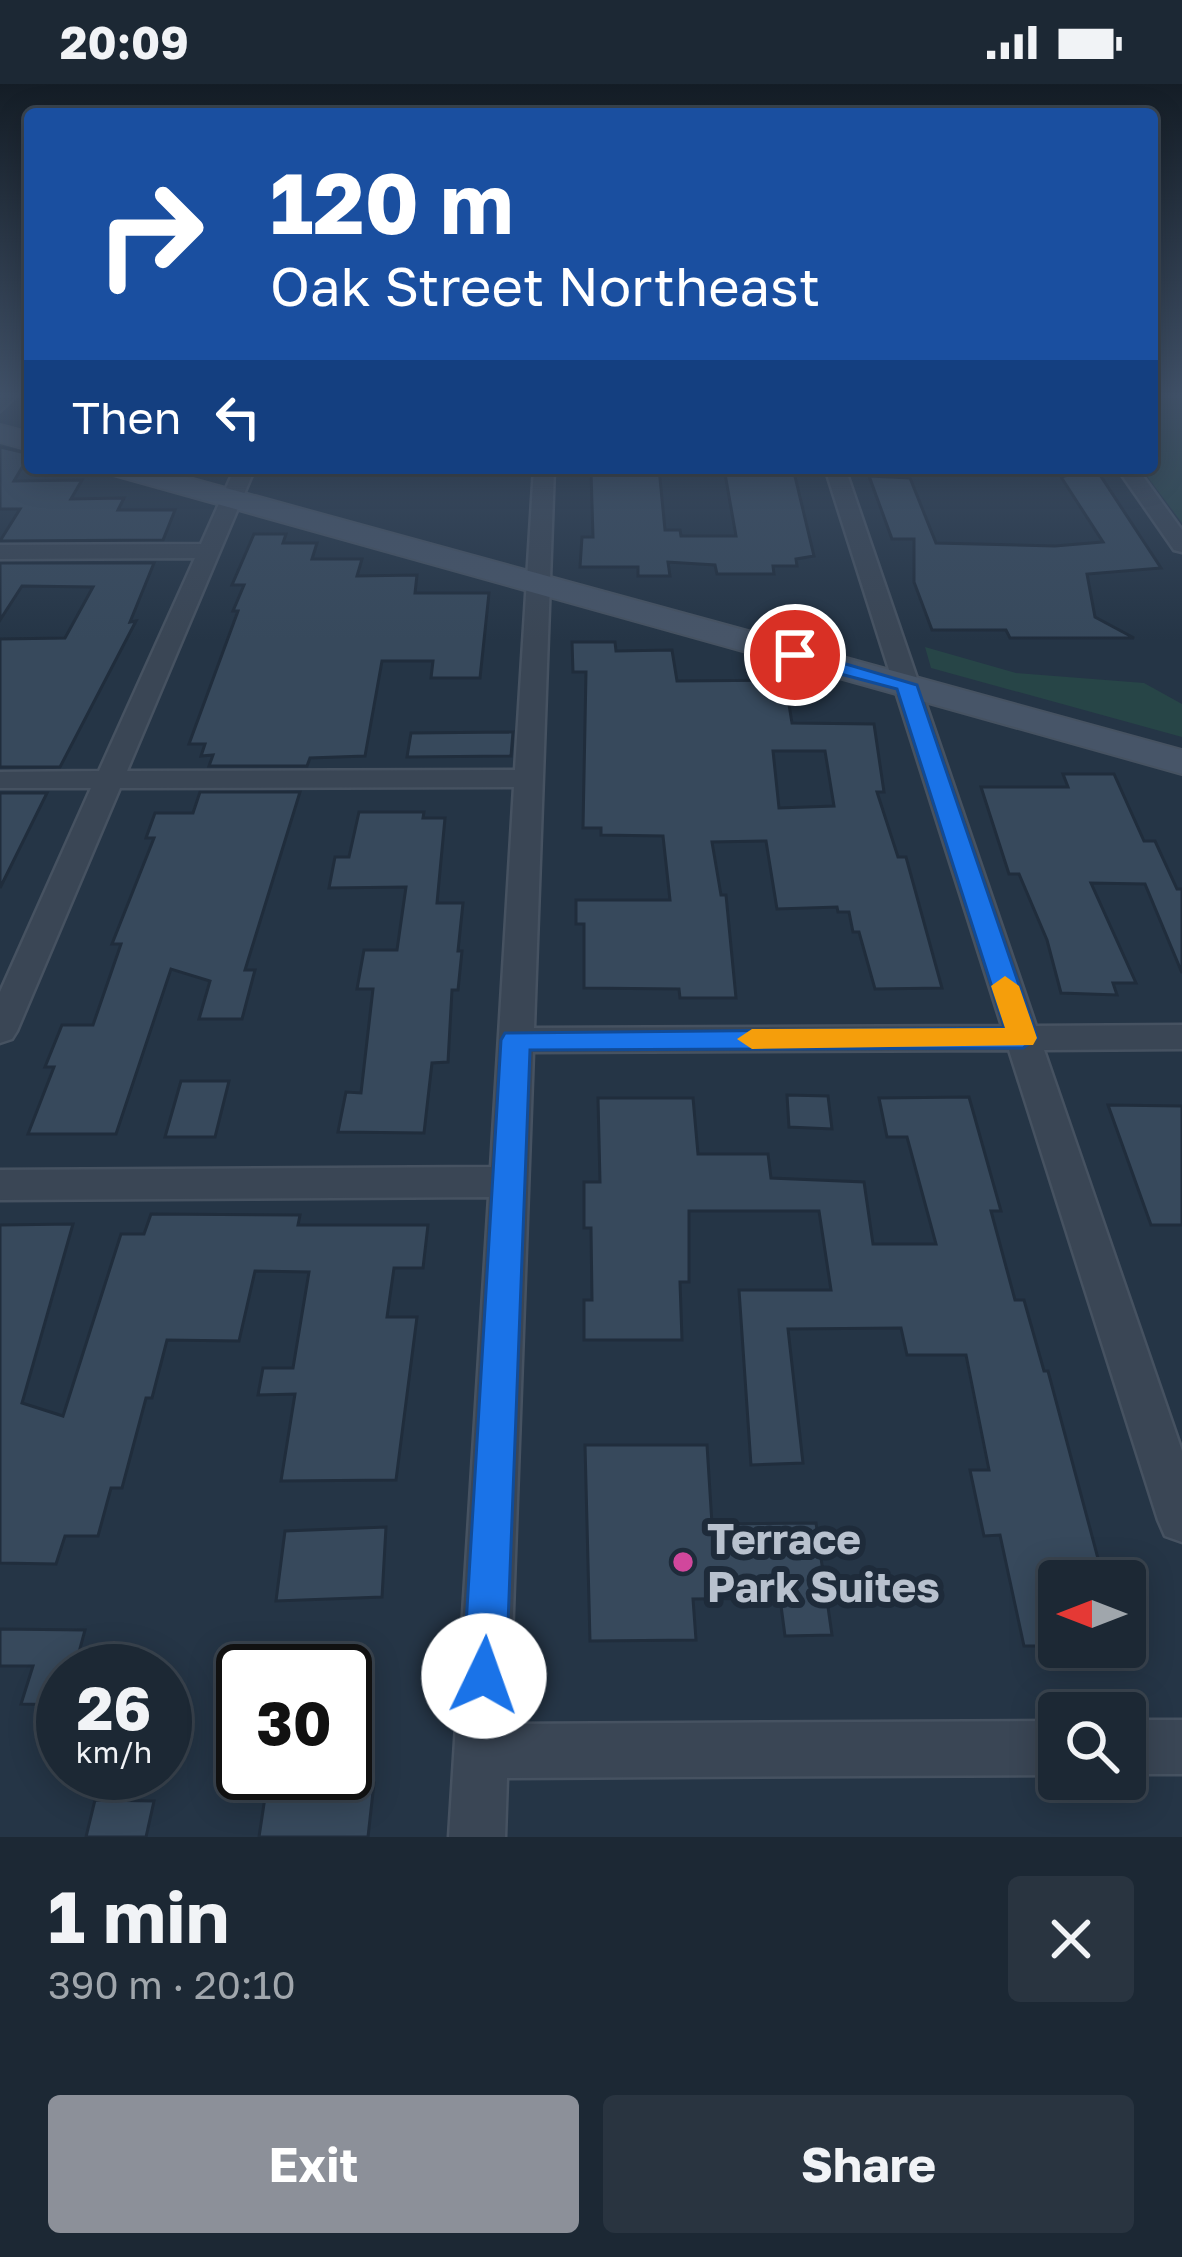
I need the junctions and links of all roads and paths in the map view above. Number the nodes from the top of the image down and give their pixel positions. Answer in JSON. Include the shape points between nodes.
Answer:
{"nodes":[{"id":1,"x":178,"y":476,"type":"edge"},
{"id":2,"x":544,"y":476,"type":"edge"},
{"id":3,"x":838,"y":476,"type":"edge"},
{"id":4,"x":1133,"y":476,"type":"edge"},
{"id":5,"x":238,"y":484,"type":"edge"},
{"id":6,"x":1182,"y":545,"type":"edge"},
{"id":7,"x":209,"y":551,"type":"junction"},
{"id":8,"x":0,"y":552,"type":"edge"},
{"id":9,"x":537,"y":584,"type":"junction"},
{"id":10,"x":906,"y":685,"type":"junction"},
{"id":11,"x":1182,"y":762,"type":"edge"},
{"id":12,"x":528,"y":778,"type":"junction"},
{"id":13,"x":0,"y":780,"type":"edge"},
{"id":14,"x":109,"y":780,"type":"junction"},
{"id":15,"x":0,"y":1031,"type":"edge"},
{"id":16,"x":1182,"y":1037,"type":"edge"},
{"id":17,"x":1023,"y":1038,"type":"junction"},
{"id":18,"x":515,"y":1040,"type":"junction"},
{"id":19,"x":509,"y":1182,"type":"junction"},
{"id":20,"x":0,"y":1185,"type":"edge"},
{"id":21,"x":1182,"y":1520,"type":"edge"},
{"id":22,"x":1146,"y":1747,"type":"edge"},
{"id":23,"x":1182,"y":1747,"type":"edge"},
{"id":24,"x":1038,"y":1748,"type":"edge"},
{"id":25,"x":482,"y":1750,"type":"junction"},
{"id":26,"x":477,"y":1837,"type":"edge"}],
"edges":[{"from":1,"to":5,"type":"street"},
{"from":2,"to":9,"type":"street"},
{"from":3,"to":10,"type":"street"},
{"from":4,"to":6,"type":"street"},
{"from":5,"to":7,"type":"street"},
{"from":5,"to":9,"type":"street"},
{"from":7,"to":8,"type":"street"},
{"from":7,"to":14,"type":"street"},
{"from":9,"to":10,"type":"street"},
{"from":9,"to":12,"type":"street"},
{"from":10,"to":11,"type":"street"},
{"from":10,"to":17,"type":"street"},
{"from":12,"to":14,"type":"street"},
{"from":12,"to":18,"type":"street"},
{"from":13,"to":14,"type":"street"},
{"from":14,"to":15,"type":"street"},
{"from":16,"to":17,"type":"street"},
{"from":17,"to":18,"type":"street"},
{"from":17,"to":21,"type":"street"},
{"from":18,"to":19,"type":"street"},
{"from":19,"to":20,"type":"street"},
{"from":19,"to":25,"type":"street"},
{"from":22,"to":23,"type":"street"},
{"from":24,"to":25,"type":"street"},
{"from":25,"to":26,"type":"street"}]}
